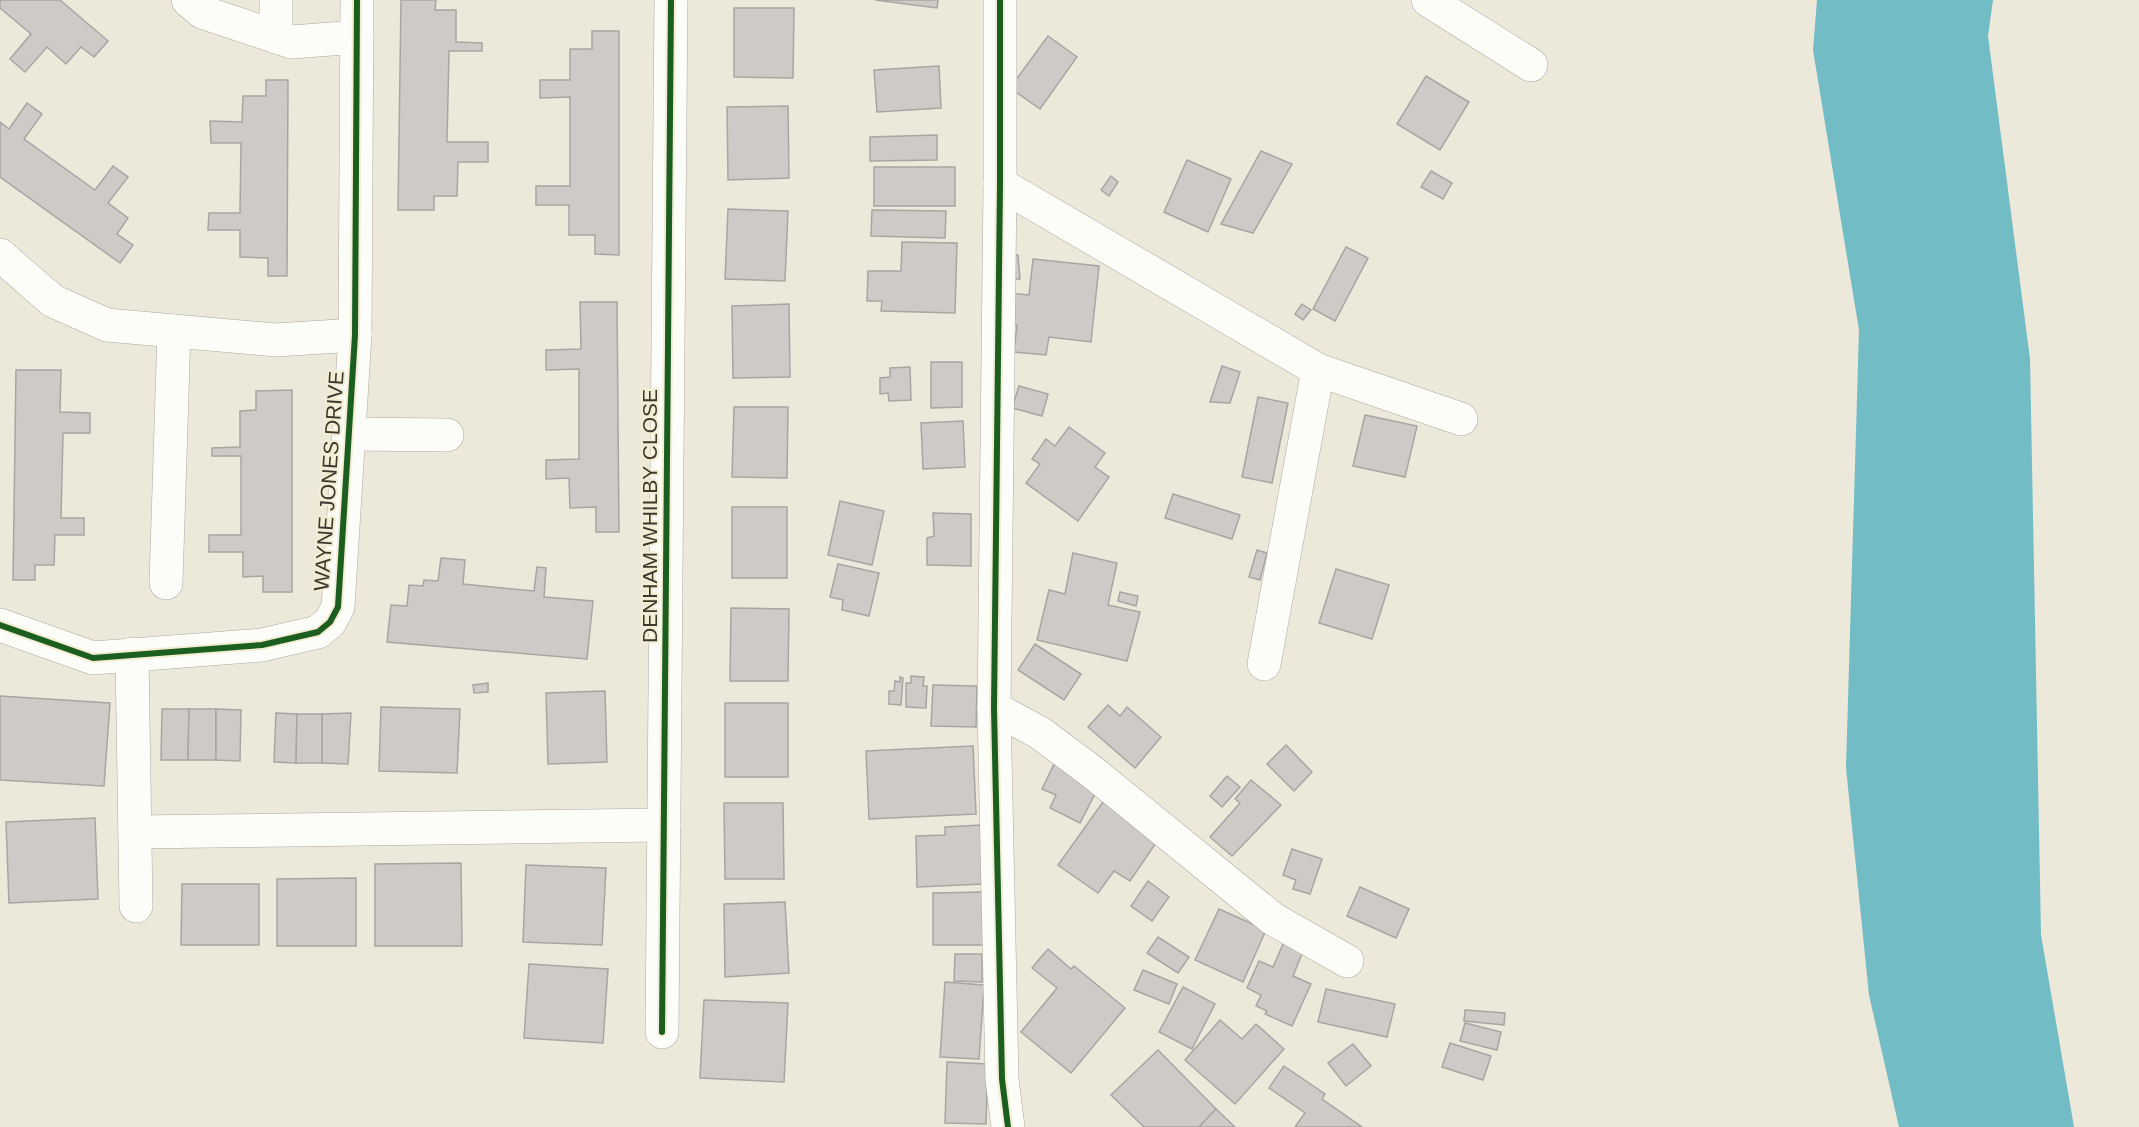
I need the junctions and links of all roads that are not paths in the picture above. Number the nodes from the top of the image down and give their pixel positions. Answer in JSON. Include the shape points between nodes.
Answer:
{"nodes":[{"id":1,"x":188,"y":0,"type":"edge"},
{"id":2,"x":276,"y":0,"type":"edge"},
{"id":3,"x":357,"y":0,"type":"edge"},
{"id":4,"x":671,"y":0,"type":"edge"},
{"id":5,"x":999,"y":0,"type":"edge"},
{"id":6,"x":1428,"y":0,"type":"edge"},
{"id":7,"x":276,"y":37,"type":"junction"},
{"id":8,"x":357,"y":37,"type":"junction"},
{"id":9,"x":1531,"y":66,"type":"dead end"},
{"id":10,"x":1000,"y":184,"type":"junction"},
{"id":11,"x":0,"y":255,"type":"edge"},
{"id":12,"x":174,"y":331,"type":"junction"},
{"id":13,"x":355,"y":335,"type":"junction"},
{"id":14,"x":1318,"y":370,"type":"junction"},
{"id":15,"x":1461,"y":419,"type":"dead end"},
{"id":16,"x":349,"y":434,"type":"junction"},
{"id":17,"x":447,"y":435,"type":"dead end"},
{"id":18,"x":166,"y":583,"type":"dead end"},
{"id":19,"x":0,"y":625,"type":"edge"},
{"id":20,"x":132,"y":654,"type":"junction"},
{"id":21,"x":1264,"y":664,"type":"dead end"},
{"id":22,"x":994,"y":708,"type":"junction"},
{"id":23,"x":664,"y":825,"type":"junction"},
{"id":24,"x":135,"y":832,"type":"junction"},
{"id":25,"x":136,"y":906,"type":"dead end"},
{"id":26,"x":1347,"y":961,"type":"dead end"},
{"id":27,"x":662,"y":1032,"type":"dead end"},
{"id":28,"x":1008,"y":1127,"type":"edge"}],
"edges":[{"from":1,"to":7,"type":"street","via":[[202,12]]},
{"from":2,"to":7,"type":"street"},
{"from":3,"to":8,"type":"street","name":"WAYNE JONES DRIVE"},
{"from":4,"to":23,"type":"street","name":"DENHAM WHILBY CLOSE"},
{"from":5,"to":10,"type":"street"},
{"from":6,"to":9,"type":"street"},
{"from":7,"to":8,"type":"street","via":[[292,42]]},
{"from":8,"to":13,"type":"street","name":"WAYNE JONES DRIVE"},
{"from":10,"to":14,"type":"street"},
{"from":10,"to":22,"type":"street"},
{"from":11,"to":12,"type":"street","via":[[53,301],[107,325]]},
{"from":12,"to":13,"type":"street","via":[[276,340]]},
{"from":12,"to":18,"type":"street"},
{"from":13,"to":16,"type":"street","name":"WAYNE JONES DRIVE"},
{"from":14,"to":15,"type":"street"},
{"from":14,"to":21,"type":"street"},
{"from":16,"to":17,"type":"street"},
{"from":16,"to":20,"type":"street","name":"WAYNE JONES DRIVE","via":[[338,607],[330,622],[318,632],[262,645]]},
{"from":19,"to":20,"type":"street","name":"WAYNE JONES DRIVE","via":[[93,658]]},
{"from":20,"to":24,"type":"street"},
{"from":22,"to":26,"type":"street","via":[[1040,733],[1091,771],[1273,919]]},
{"from":22,"to":28,"type":"street","via":[[1002,1079]]},
{"from":23,"to":24,"type":"street"},
{"from":23,"to":27,"type":"street","name":"DENHAM WHILBY CLOSE"},
{"from":24,"to":25,"type":"street"}]}
